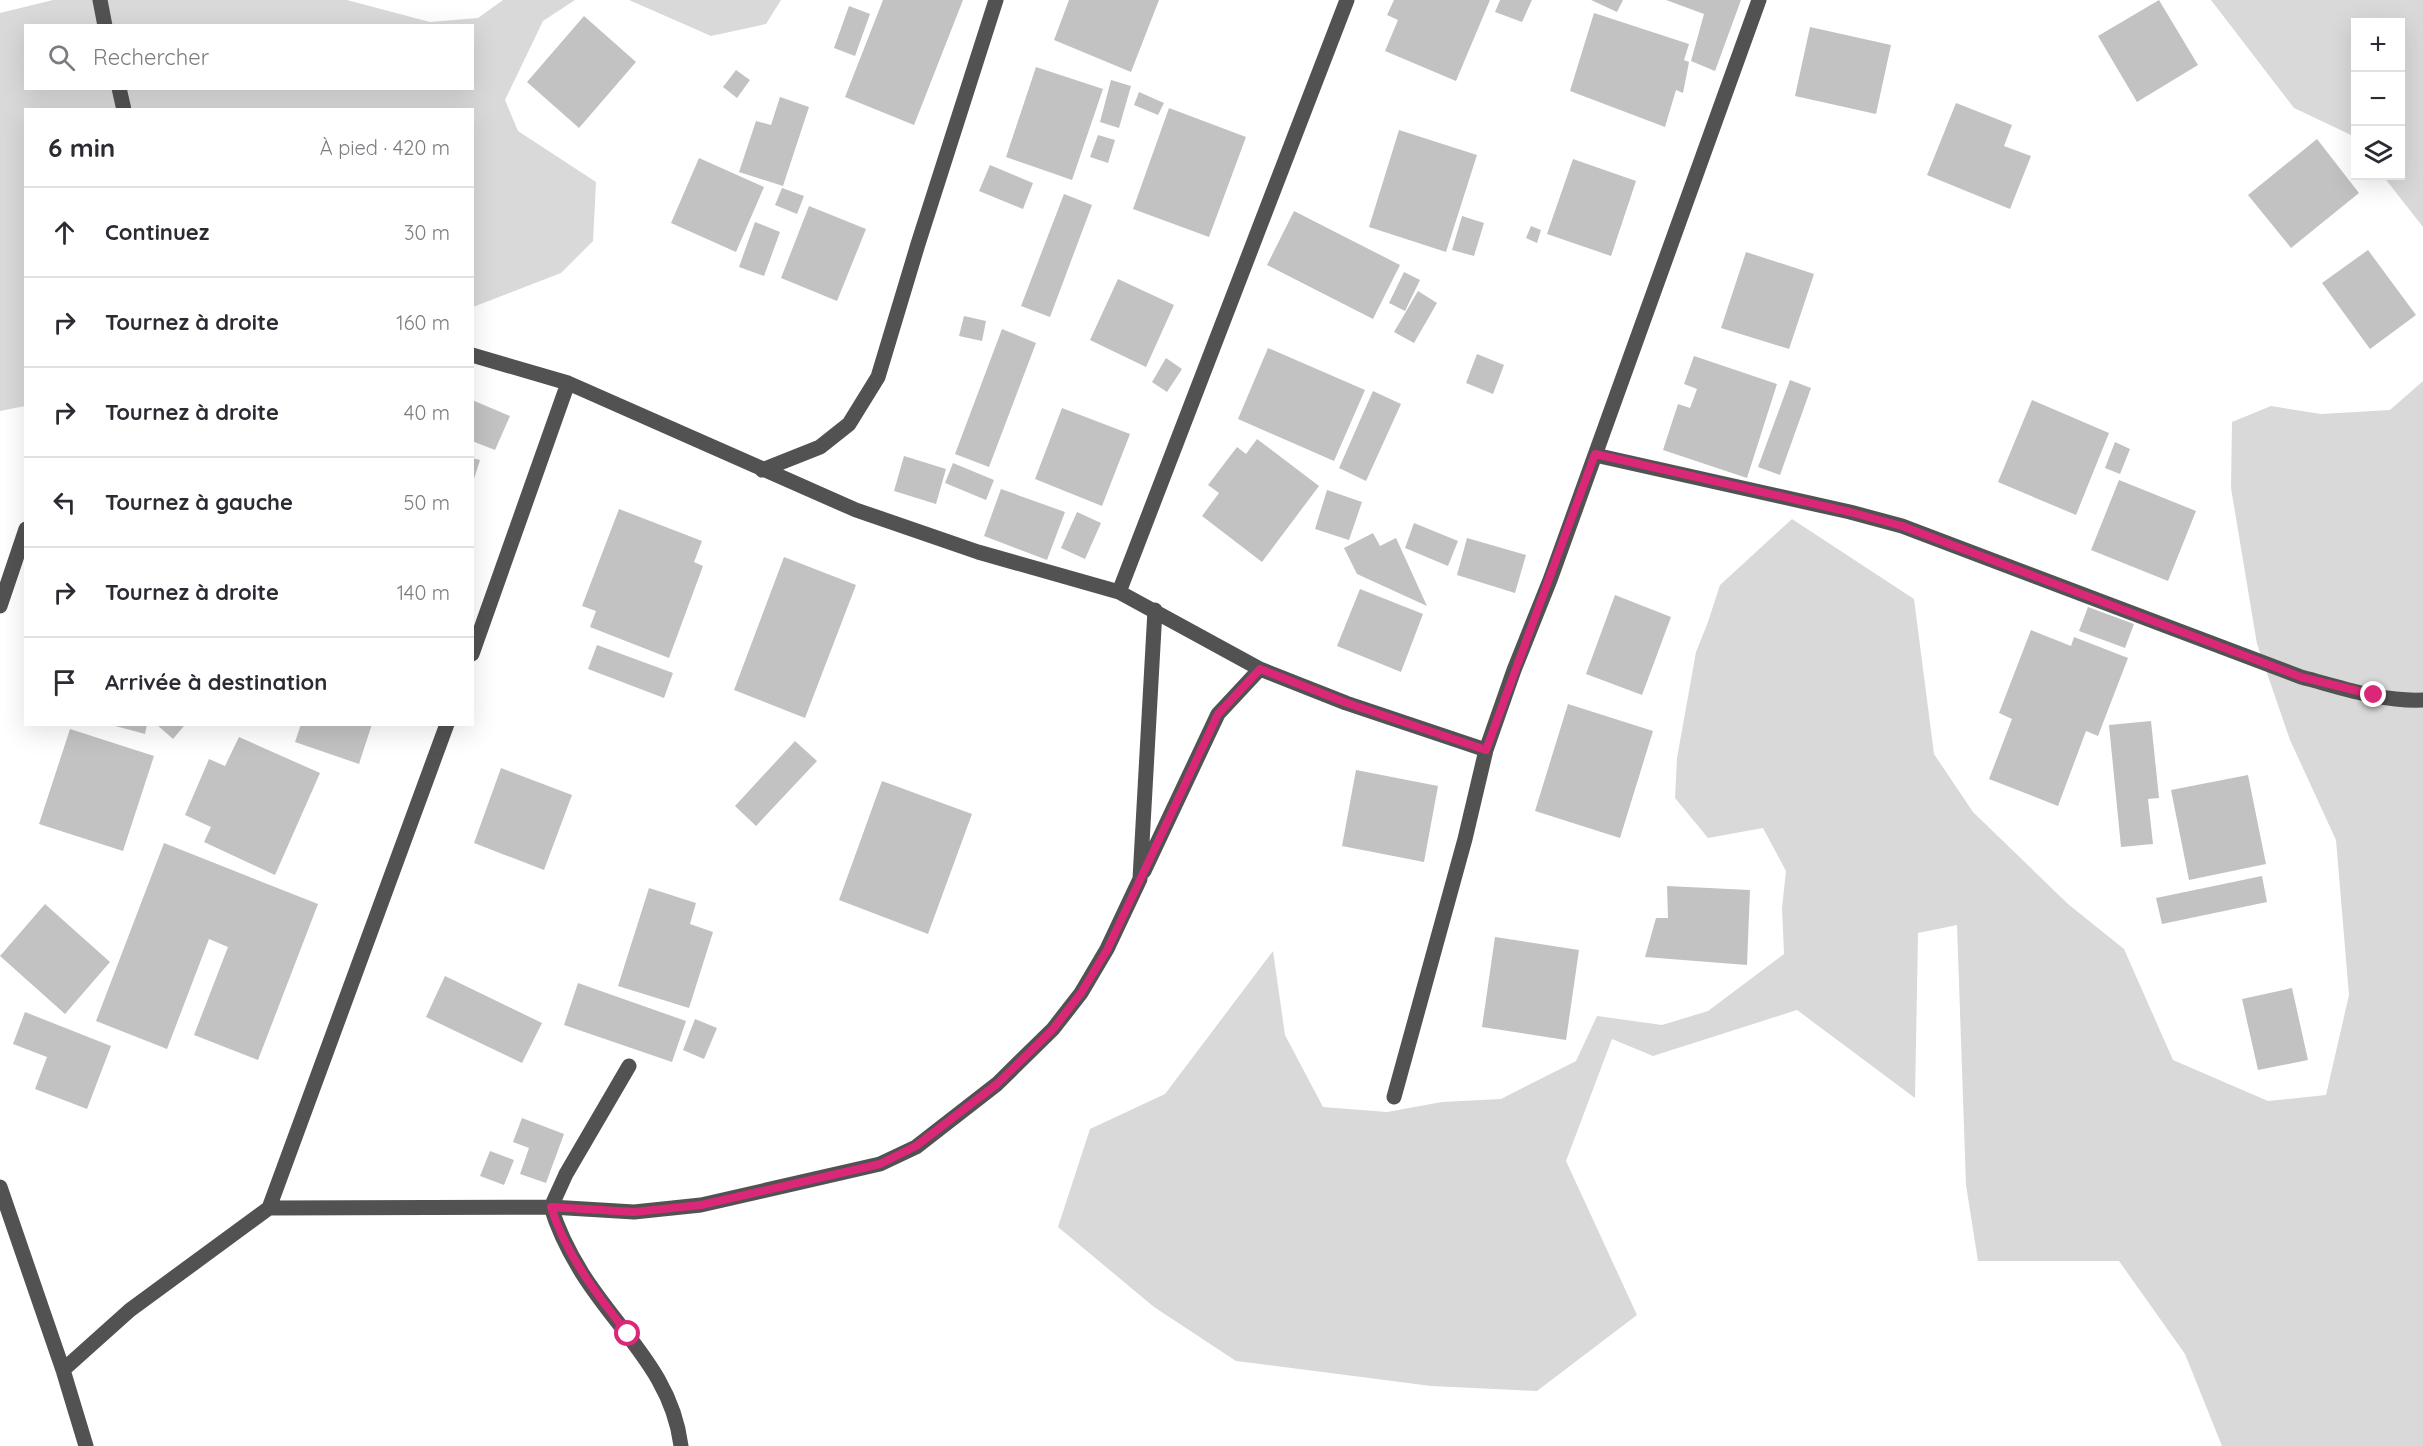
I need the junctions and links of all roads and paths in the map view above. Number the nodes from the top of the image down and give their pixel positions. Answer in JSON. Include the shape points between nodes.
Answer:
{"nodes":[{"id":1,"x":100,"y":0,"type":"edge"},
{"id":2,"x":996,"y":0,"type":"edge"},
{"id":3,"x":1347,"y":0,"type":"edge"},
{"id":4,"x":1759,"y":0,"type":"edge"},
{"id":5,"x":105,"y":24,"type":"edge"},
{"id":6,"x":119,"y":90,"type":"edge"},
{"id":7,"x":124,"y":108,"type":"edge"},
{"id":8,"x":474,"y":356,"type":"edge"},
{"id":9,"x":568,"y":383,"type":"junction"},
{"id":10,"x":1595,"y":454,"type":"junction"},
{"id":11,"x":762,"y":470,"type":"junction"},
{"id":12,"x":24,"y":535,"type":"edge"},
{"id":13,"x":1119,"y":592,"type":"junction"},
{"id":14,"x":0,"y":606,"type":"edge"},
{"id":15,"x":1155,"y":610,"type":"junction"},
{"id":16,"x":474,"y":648,"type":"edge"},
{"id":17,"x":1260,"y":669,"type":"junction"},
{"id":18,"x":2423,"y":700,"type":"edge"},
{"id":19,"x":446,"y":726,"type":"edge"},
{"id":20,"x":1486,"y":750,"type":"junction"},
{"id":21,"x":1140,"y":879,"type":"junction"},
{"id":22,"x":628,"y":1066,"type":"dead end"},
{"id":23,"x":1394,"y":1097,"type":"dead end"},
{"id":24,"x":0,"y":1187,"type":"edge"},
{"id":25,"x":551,"y":1207,"type":"junction"},
{"id":26,"x":269,"y":1208,"type":"junction"},
{"id":27,"x":63,"y":1370,"type":"junction"},
{"id":28,"x":86,"y":1446,"type":"edge"},
{"id":29,"x":681,"y":1446,"type":"edge"}],
"edges":[{"from":1,"to":5,"type":"street"},
{"from":2,"to":11,"type":"street","via":[[878,377],[849,424],[820,447]]},
{"from":3,"to":13,"type":"street"},
{"from":4,"to":10,"type":"street"},
{"from":6,"to":7,"type":"street"},
{"from":8,"to":9,"type":"street"},
{"from":9,"to":11,"type":"street"},
{"from":9,"to":16,"type":"street"},
{"from":10,"to":18,"type":"street","via":[[1902,526],[2301,677],[2357,692]]},
{"from":10,"to":20,"type":"street"},
{"from":11,"to":13,"type":"street","via":[[856,510],[978,552]]},
{"from":12,"to":14,"type":"street"},
{"from":13,"to":15,"type":"street"},
{"from":15,"to":17,"type":"street"},
{"from":15,"to":21,"type":"street"},
{"from":17,"to":20,"type":"street"},
{"from":17,"to":21,"type":"street","via":[[1218,714]]},
{"from":19,"to":26,"type":"street"},
{"from":20,"to":23,"type":"street"},
{"from":21,"to":25,"type":"street","via":[[1107,950],[1053,1029],[997,1084],[916,1146],[880,1164],[701,1205],[634,1212]]},
{"from":22,"to":25,"type":"street"},
{"from":24,"to":27,"type":"street"},
{"from":25,"to":26,"type":"street"},
{"from":25,"to":29,"type":"street","via":[[559,1233],[583,1274],[658,1378],[678,1421]]},
{"from":26,"to":27,"type":"street","via":[[130,1310]]},
{"from":27,"to":28,"type":"street"}]}
